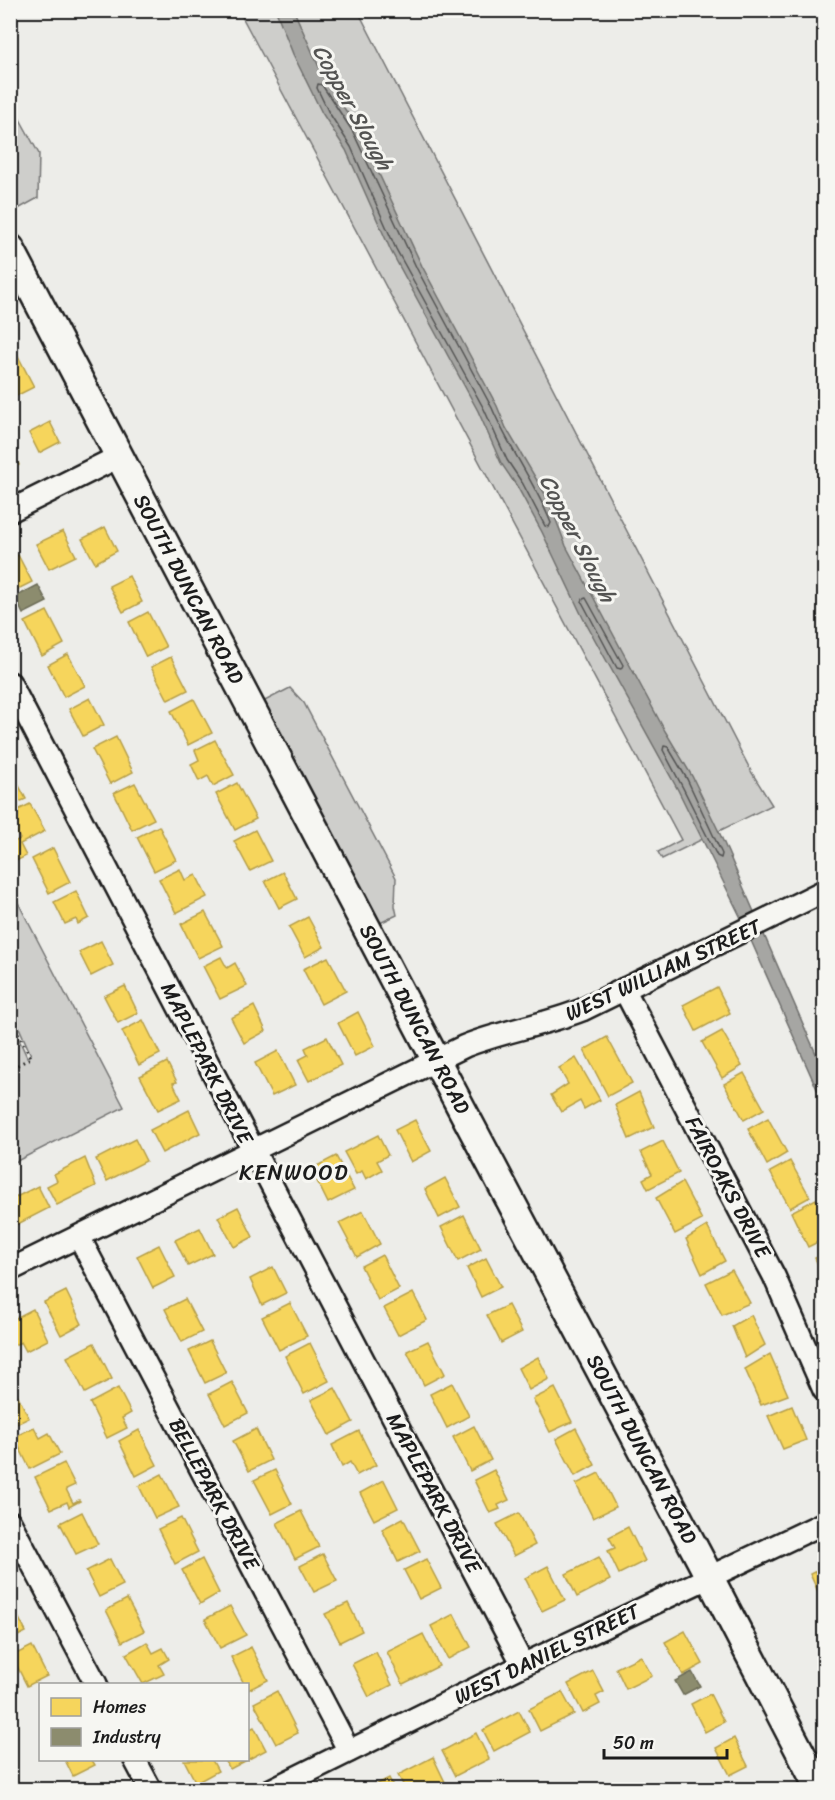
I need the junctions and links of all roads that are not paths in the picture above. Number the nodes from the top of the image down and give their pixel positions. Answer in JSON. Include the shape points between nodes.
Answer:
{"nodes":[{"id":1,"x":10,"y":248,"type":"edge"},
{"id":2,"x":120,"y":456,"type":"junction"},
{"id":3,"x":10,"y":511,"type":"edge"},
{"id":4,"x":10,"y":683,"type":"edge"},
{"id":5,"x":825,"y":891,"type":"edge"},
{"id":6,"x":624,"y":989,"type":"junction"},
{"id":7,"x":436,"y":1061,"type":"junction"},
{"id":8,"x":253,"y":1151,"type":"junction"},
{"id":9,"x":79,"y":1237,"type":"junction"},
{"id":10,"x":10,"y":1270,"type":"edge"},
{"id":11,"x":825,"y":1390,"type":"edge"},
{"id":12,"x":10,"y":1522,"type":"edge"},
{"id":13,"x":825,"y":1523,"type":"edge"},
{"id":14,"x":709,"y":1576,"type":"junction"},
{"id":15,"x":523,"y":1665,"type":"junction"},
{"id":16,"x":95,"y":1683,"type":"edge"},
{"id":17,"x":349,"y":1751,"type":"junction"},
{"id":18,"x":136,"y":1761,"type":"edge"},
{"id":19,"x":151,"y":1790,"type":"edge"},
{"id":20,"x":271,"y":1790,"type":"edge"},
{"id":21,"x":820,"y":1790,"type":"edge"}],
"edges":[{"from":1,"to":2,"type":"main road","name":"SOUTH DUNCAN ROAD"},
{"from":2,"to":3,"type":"street"},
{"from":2,"to":7,"type":"main road","name":"SOUTH DUNCAN ROAD"},
{"from":4,"to":8,"type":"street","name":"MAPLEPARK DRIVE"},
{"from":5,"to":6,"type":"street","name":"WEST WILLIAM STREET"},
{"from":6,"to":7,"type":"street","name":"WEST WILLIAM STREET","via":[[573,1014],[508,1031]]},
{"from":6,"to":11,"type":"street","name":"FAIROAKS DRIVE","via":[[774,1276]]},
{"from":7,"to":8,"type":"street","name":"WEST WILLIAM STREET"},
{"from":7,"to":14,"type":"main road","name":"SOUTH DUNCAN ROAD"},
{"from":8,"to":9,"type":"street","name":"WEST WILLIAM STREET"},
{"from":8,"to":15,"type":"street","name":"MAPLEPARK DRIVE"},
{"from":9,"to":10,"type":"street","name":"WEST WILLIAM STREET"},
{"from":9,"to":17,"type":"street","name":"BELLEPARK DRIVE"},
{"from":12,"to":16,"type":"street"},
{"from":13,"to":14,"type":"street","name":"WEST DANIEL STREET"},
{"from":14,"to":15,"type":"street","name":"WEST DANIEL STREET"},
{"from":14,"to":21,"type":"main road","name":"SOUTH DUNCAN ROAD"},
{"from":15,"to":17,"type":"street","name":"WEST DANIEL STREET"},
{"from":17,"to":20,"type":"street","name":"WEST DANIEL STREET"},
{"from":18,"to":19,"type":"street"}]}
